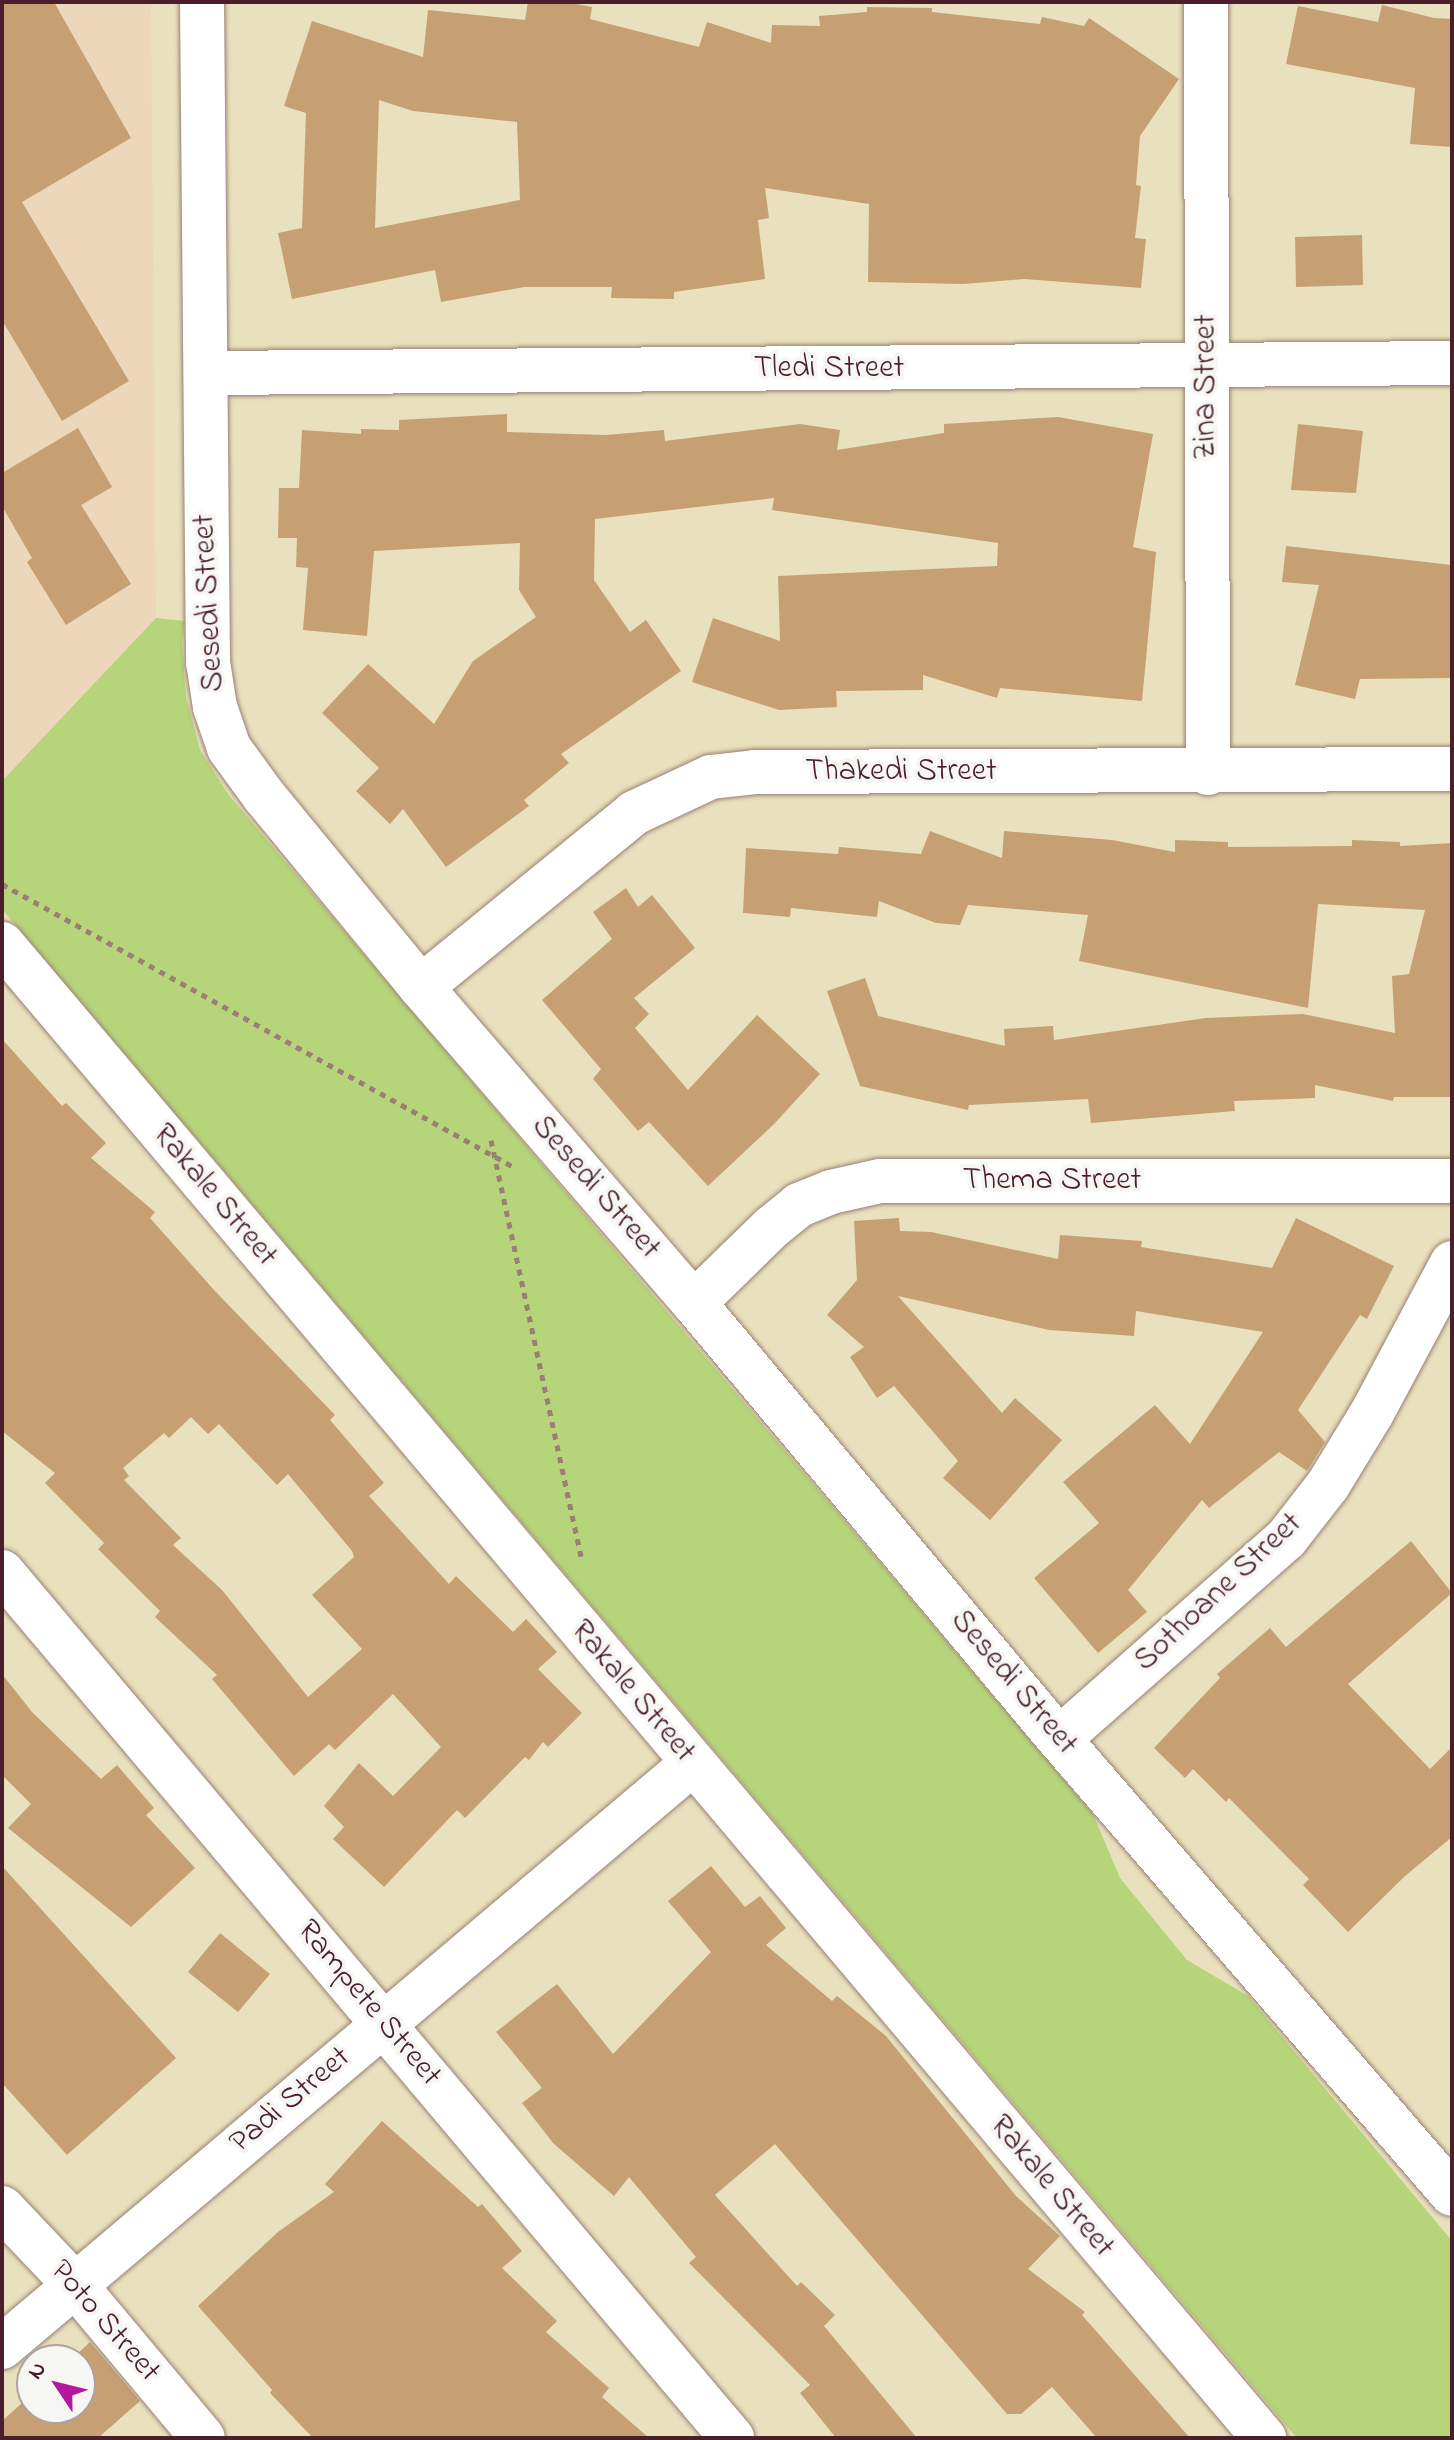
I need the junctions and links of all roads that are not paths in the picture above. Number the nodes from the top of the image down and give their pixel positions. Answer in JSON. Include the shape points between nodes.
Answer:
{"nodes":[{"id":1,"x":202,"y":2,"type":"edge"},
{"id":2,"x":1206,"y":2,"type":"edge"},
{"id":3,"x":1452,"y":363,"type":"edge"},
{"id":4,"x":1207,"y":366,"type":"junction"},
{"id":5,"x":207,"y":373,"type":"junction"},
{"id":6,"x":1452,"y":769,"type":"edge"},
{"id":7,"x":1208,"y":773,"type":"junction"},
{"id":8,"x":2,"y":944,"type":"edge"},
{"id":9,"x":421,"y":987,"type":"junction"},
{"id":10,"x":1452,"y":1181,"type":"edge"},
{"id":11,"x":1452,"y":1263,"type":"edge"},
{"id":12,"x":694,"y":1303,"type":"junction"},
{"id":13,"x":2,"y":1572,"type":"edge"},
{"id":14,"x":1059,"y":1739,"type":"junction"},
{"id":15,"x":692,"y":1764,"type":"junction"},
{"id":16,"x":384,"y":2022,"type":"junction"},
{"id":17,"x":1448,"y":2179,"type":"edge"},
{"id":18,"x":6,"y":2217,"type":"edge"},
{"id":19,"x":75,"y":2285,"type":"junction"},
{"id":20,"x":2,"y":2347,"type":"edge"},
{"id":21,"x":203,"y":2438,"type":"edge"},
{"id":22,"x":732,"y":2438,"type":"edge"},
{"id":23,"x":1264,"y":2438,"type":"edge"}],
"edges":[{"from":1,"to":5,"type":"street","name":"Sesedi Street"},
{"from":2,"to":4,"type":"street","name":"Zina Street"},
{"from":3,"to":4,"type":"street","name":"Tledi Street"},
{"from":4,"to":5,"type":"street","name":"Tledi Street"},
{"from":4,"to":7,"type":"street","name":"Zina Street"},
{"from":5,"to":9,"type":"street","name":"Sesedi Street","via":[[208,662],[229,748]]},
{"from":6,"to":7,"type":"street","name":"Thakedi Street"},
{"from":7,"to":9,"type":"street","name":"Thakedi Street","via":[[755,772],[711,777],[634,813]]},
{"from":8,"to":15,"type":"street","name":"Rakale Street"},
{"from":9,"to":12,"type":"street","name":"Sesedi Street"},
{"from":10,"to":12,"type":"street","name":"Thema Street","via":[[880,1181],[799,1205]]},
{"from":11,"to":14,"type":"street","name":"Sothoane Street","via":[[1365,1425],[1286,1539]]},
{"from":12,"to":14,"type":"street","name":"Sesedi Street"},
{"from":13,"to":16,"type":"street","name":"Rampete Street"},
{"from":14,"to":17,"type":"street","name":"Sesedi Street"},
{"from":15,"to":16,"type":"street","name":"Padi Street"},
{"from":15,"to":23,"type":"street","name":"Rakale Street"},
{"from":16,"to":19,"type":"street","name":"Padi Street"},
{"from":16,"to":22,"type":"street","name":"Rampete Street"},
{"from":18,"to":19,"type":"street","name":"Poto Street"},
{"from":19,"to":20,"type":"street","name":"Padi Street"},
{"from":19,"to":21,"type":"street","name":"Poto Street"}]}
